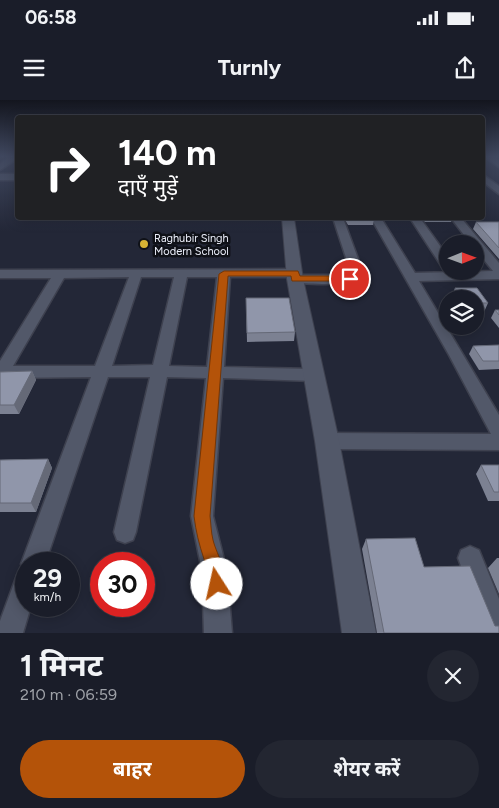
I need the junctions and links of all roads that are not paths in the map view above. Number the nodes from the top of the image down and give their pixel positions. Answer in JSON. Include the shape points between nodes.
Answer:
{"nodes":[{"id":1,"x":486,"y":181,"type":"edge"},
{"id":2,"x":496,"y":194,"type":"edge"},
{"id":3,"x":288,"y":220,"type":"edge"},
{"id":4,"x":339,"y":220,"type":"edge"},
{"id":5,"x":377,"y":220,"type":"edge"},
{"id":6,"x":416,"y":220,"type":"edge"},
{"id":7,"x":458,"y":220,"type":"edge"},
{"id":8,"x":439,"y":254,"type":"edge"},
{"id":9,"x":499,"y":271,"type":"edge"},
{"id":10,"x":439,"y":273,"type":"edge"},
{"id":11,"x":4,"y":274,"type":"edge"},
{"id":12,"x":136,"y":274,"type":"junction"},
{"id":13,"x":181,"y":274,"type":"junction"},
{"id":14,"x":224,"y":274,"type":"junction"},
{"id":15,"x":484,"y":274,"type":"edge"},
{"id":16,"x":59,"y":275,"type":"junction"},
{"id":17,"x":499,"y":275,"type":"edge"},
{"id":18,"x":295,"y":276,"type":"junction"},
{"id":19,"x":410,"y":277,"type":"junction"},
{"id":20,"x":0,"y":285,"type":"edge"},
{"id":21,"x":160,"y":371,"type":"junction"},
{"id":22,"x":102,"y":372,"type":"junction"},
{"id":23,"x":216,"y":372,"type":"junction"},
{"id":24,"x":0,"y":373,"type":"edge"},
{"id":25,"x":314,"y":375,"type":"junction"},
{"id":26,"x":499,"y":432,"type":"edge"},
{"id":27,"x":326,"y":441,"type":"junction"},
{"id":28,"x":499,"y":442,"type":"edge"},
{"id":29,"x":125,"y":532,"type":"dead end"},
{"id":30,"x":37,"y":552,"type":"edge"},
{"id":31,"x":470,"y":558,"type":"dead end"},
{"id":32,"x":15,"y":616,"type":"edge"},
{"id":33,"x":499,"y":631,"type":"edge"},
{"id":34,"x":9,"y":633,"type":"edge"},
{"id":35,"x":218,"y":633,"type":"edge"},
{"id":36,"x":359,"y":633,"type":"edge"}],
"edges":[{"from":1,"to":2,"type":"street"},
{"from":3,"to":18,"type":"street"},
{"from":4,"to":18,"type":"street","via":[[358,275],[350,279]]},
{"from":5,"to":19,"type":"street"},
{"from":6,"to":8,"type":"street"},
{"from":7,"to":9,"type":"street"},
{"from":10,"to":19,"type":"street"},
{"from":11,"to":16,"type":"street"},
{"from":11,"to":20,"type":"street"},
{"from":12,"to":13,"type":"street"},
{"from":12,"to":16,"type":"street"},
{"from":12,"to":22,"type":"street"},
{"from":13,"to":14,"type":"street"},
{"from":13,"to":21,"type":"street"},
{"from":14,"to":18,"type":"street"},
{"from":14,"to":23,"type":"street"},
{"from":15,"to":17,"type":"street"},
{"from":16,"to":24,"type":"street"},
{"from":18,"to":25,"type":"street"},
{"from":19,"to":26,"type":"street"},
{"from":21,"to":22,"type":"street"},
{"from":21,"to":23,"type":"street"},
{"from":21,"to":29,"type":"street"},
{"from":22,"to":24,"type":"street"},
{"from":22,"to":30,"type":"street"},
{"from":23,"to":25,"type":"street"},
{"from":23,"to":35,"type":"street","via":[[202,516],[217,584]]},
{"from":25,"to":27,"type":"street"},
{"from":27,"to":28,"type":"street"},
{"from":27,"to":36,"type":"street"},
{"from":31,"to":33,"type":"street"},
{"from":32,"to":34,"type":"street"}]}
